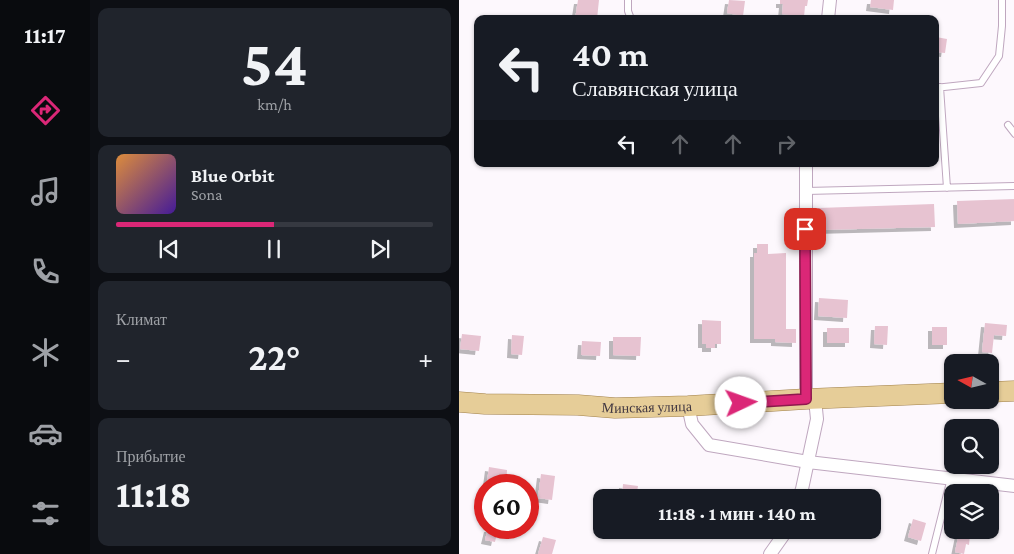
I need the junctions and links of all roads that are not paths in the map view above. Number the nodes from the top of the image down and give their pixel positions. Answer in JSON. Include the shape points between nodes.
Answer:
{"nodes":[{"id":1,"x":628,"y":0,"type":"edge"},
{"id":2,"x":830,"y":0,"type":"edge"},
{"id":3,"x":1002,"y":0,"type":"edge"},
{"id":4,"x":630,"y":15,"type":"edge"},
{"id":5,"x":828,"y":15,"type":"edge"},
{"id":6,"x":939,"y":88,"type":"edge"},
{"id":7,"x":939,"y":99,"type":"edge"},
{"id":8,"x":1008,"y":124,"type":"dead end"},
{"id":9,"x":1014,"y":134,"type":"edge"},
{"id":10,"x":806,"y":167,"type":"edge"},
{"id":11,"x":1014,"y":186,"type":"edge"},
{"id":12,"x":947,"y":188,"type":"junction"},
{"id":13,"x":805,"y":192,"type":"junction"},
{"id":14,"x":1014,"y":391,"type":"edge"},
{"id":15,"x":999,"y":392,"type":"edge"},
{"id":16,"x":944,"y":394,"type":"edge"},
{"id":17,"x":811,"y":399,"type":"junction"},
{"id":18,"x":459,"y":402,"type":"edge"},
{"id":19,"x":688,"y":406,"type":"junction"},
{"id":20,"x":807,"y":462,"type":"junction"},
{"id":21,"x":951,"y":478,"type":"junction"},
{"id":22,"x":1014,"y":486,"type":"edge"},
{"id":23,"x":802,"y":489,"type":"edge"},
{"id":24,"x":781,"y":539,"type":"edge"},
{"id":25,"x":770,"y":554,"type":"edge"},
{"id":26,"x":932,"y":554,"type":"edge"}],
"edges":[{"from":1,"to":4,"type":"lane"},
{"from":2,"to":5,"type":"street"},
{"from":3,"to":6,"type":"lane","via":[[999,56],[981,83]]},
{"from":7,"to":12,"type":"lane"},
{"from":8,"to":9,"type":"lane"},
{"from":10,"to":13,"type":"street"},
{"from":11,"to":12,"type":"lane"},
{"from":12,"to":13,"type":"lane"},
{"from":13,"to":17,"type":"street"},
{"from":14,"to":15,"type":"main road"},
{"from":16,"to":17,"type":"main road","name":"Минская улица"},
{"from":17,"to":19,"type":"main road","name":"Минская улица"},
{"from":17,"to":20,"type":"street","via":[[817,420]]},
{"from":18,"to":19,"type":"main road","name":"Минская улица","via":[[615,408]]},
{"from":19,"to":20,"type":"street","via":[[691,424],[709,445]]},
{"from":20,"to":21,"type":"street"},
{"from":20,"to":23,"type":"street"},
{"from":21,"to":22,"type":"street"},
{"from":21,"to":26,"type":"lane"},
{"from":24,"to":25,"type":"street"}]}
